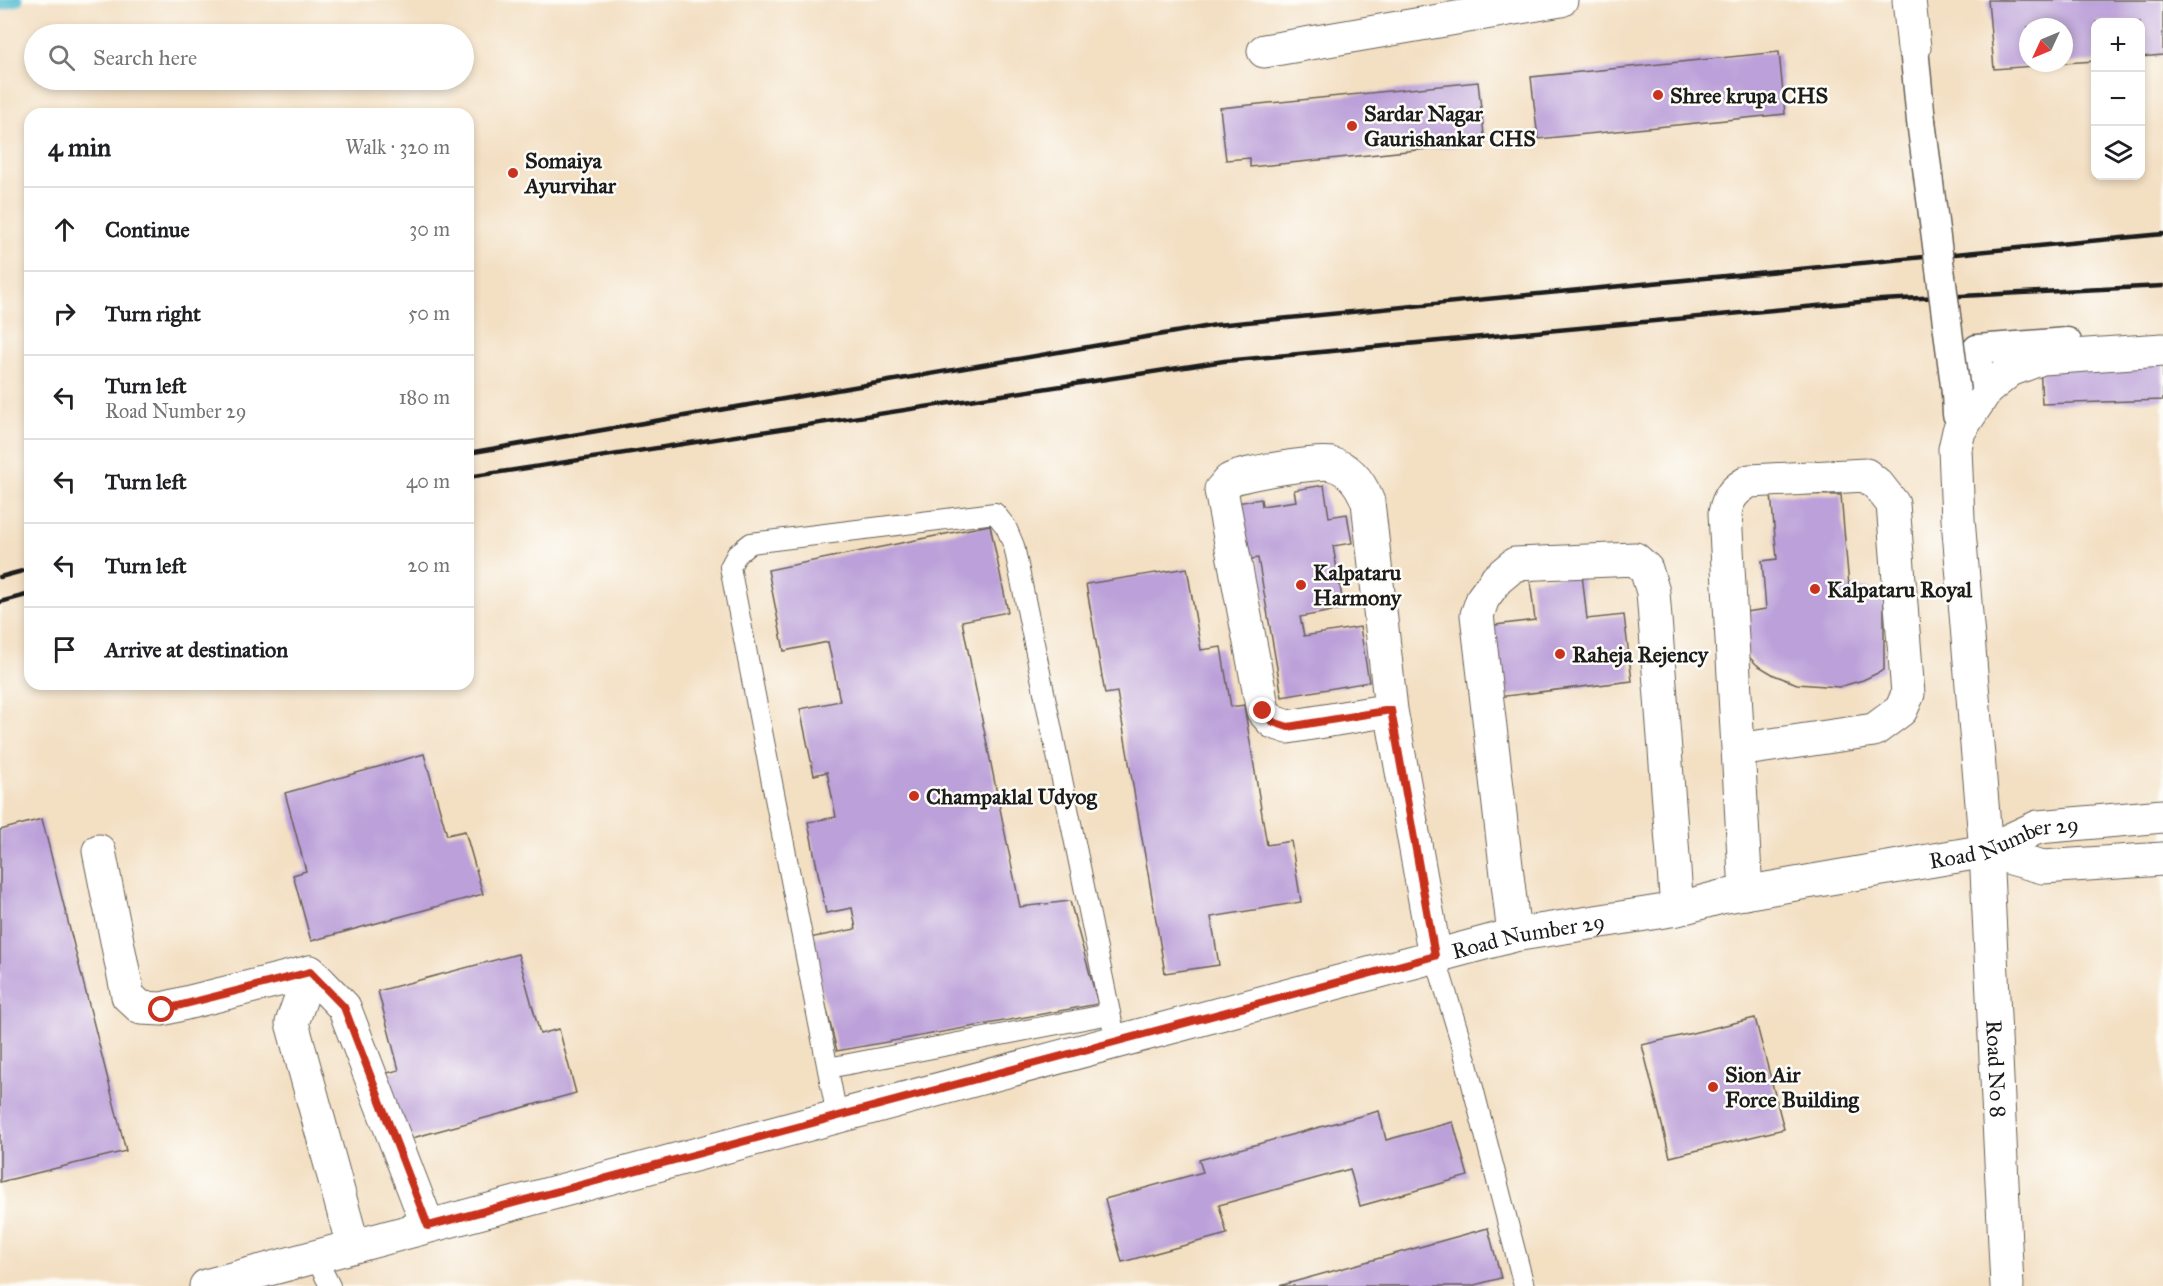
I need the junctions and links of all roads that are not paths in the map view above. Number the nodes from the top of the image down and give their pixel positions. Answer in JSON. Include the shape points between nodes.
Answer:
{"nodes":[{"id":1,"x":1561,"y":0,"type":"edge"},
{"id":2,"x":1910,"y":0,"type":"edge"},
{"id":3,"x":1914,"y":48,"type":"joint"},
{"id":4,"x":1264,"y":51,"type":"dead end"},
{"id":5,"x":2163,"y":335,"type":"edge"},
{"id":6,"x":2163,"y":350,"type":"edge"},
{"id":7,"x":1956,"y":393,"type":"junction"},
{"id":8,"x":1959,"y":431,"type":"junction"},
{"id":9,"x":1391,"y":710,"type":"junction"},
{"id":10,"x":1738,"y":750,"type":"junction"},
{"id":11,"x":2163,"y":816,"type":"edge"},
{"id":12,"x":99,"y":851,"type":"dead end"},
{"id":13,"x":1986,"y":851,"type":"junction"},
{"id":14,"x":2163,"y":859,"type":"edge"},
{"id":15,"x":1746,"y":893,"type":"junction"},
{"id":16,"x":1677,"y":909,"type":"junction"},
{"id":17,"x":1514,"y":935,"type":"junction"},
{"id":18,"x":1435,"y":956,"type":"junction"},
{"id":19,"x":310,"y":972,"type":"junction"},
{"id":20,"x":1113,"y":1028,"type":"junction"},
{"id":21,"x":828,"y":1068,"type":"junction"},
{"id":22,"x":837,"y":1116,"type":"junction"},
{"id":23,"x":428,"y":1226,"type":"junction"},
{"id":24,"x":353,"y":1246,"type":"junction"},
{"id":25,"x":315,"y":1256,"type":"junction"},
{"id":26,"x":206,"y":1286,"type":"edge"},
{"id":27,"x":330,"y":1286,"type":"edge"},
{"id":28,"x":1524,"y":1286,"type":"edge"},
{"id":29,"x":2007,"y":1286,"type":"edge"}],
"edges":[{"from":1,"to":4,"type":"street"},
{"from":2,"to":3,"type":"street"},
{"from":3,"to":7,"type":"street","bridge":true},
{"from":5,"to":7,"type":"street","via":[[1977,349],[1979,375]]},
{"from":6,"to":8,"type":"street","via":[[2042,358],[2010,370],[1986,390]]},
{"from":7,"to":8,"type":"street"},
{"from":8,"to":13,"type":"street","name":"Road No 8","via":[[1955,449],[1958,519]]},
{"from":9,"to":9,"type":"street","via":[[1368,502],[1362,486],[1347,471],[1329,463],[1248,473],[1230,480],[1221,490],[1263,711],[1273,722],[1288,727]]},
{"from":9,"to":18,"type":"street"},
{"from":10,"to":10,"type":"street","via":[[1725,513],[1728,500],[1749,481],[1866,475],[1893,504],[1908,694],[1901,710],[1874,730]]},
{"from":10,"to":15,"type":"street"},
{"from":11,"to":13,"type":"street","name":"Road Number 29","via":[[2038,827]]},
{"from":12,"to":19,"type":"street","via":[[128,996],[141,1008],[162,1010]]},
{"from":13,"to":14,"type":"street","via":[[2043,867]]},
{"from":13,"to":15,"type":"street","name":"Road Number 29"},
{"from":13,"to":29,"type":"street","name":"Road No 8"},
{"from":15,"to":16,"type":"street","name":"Road Number 29"},
{"from":16,"to":17,"type":"street","name":"Road Number 29"},
{"from":16,"to":17,"type":"street","via":[[1653,592],[1646,569],[1635,559],[1515,564],[1497,579],[1483,598],[1477,615]]},
{"from":17,"to":18,"type":"street","name":"Road Number 29"},
{"from":18,"to":20,"type":"street","name":"Road Number 29"},
{"from":18,"to":28,"type":"lane"},
{"from":19,"to":23,"type":"street","via":[[344,1007]]},
{"from":19,"to":24,"type":"street","via":[[292,1023]]},
{"from":20,"to":21,"type":"lane"},
{"from":20,"to":21,"type":"lane","via":[[1014,546],[1006,527],[995,513],[751,543],[729,567]]},
{"from":20,"to":22,"type":"street","name":"Road Number 29"},
{"from":21,"to":22,"type":"lane"},
{"from":22,"to":23,"type":"street","name":"Road Number 29"},
{"from":23,"to":24,"type":"street","name":"Road Number 29"},
{"from":24,"to":25,"type":"street","name":"Road Number 29"},
{"from":25,"to":26,"type":"street","name":"Road Number 29"},
{"from":25,"to":27,"type":"lane"}]}
